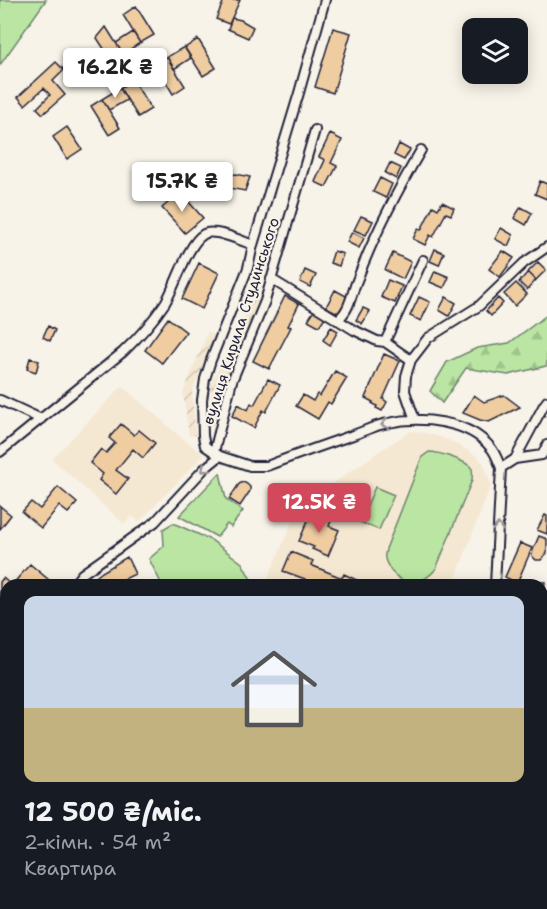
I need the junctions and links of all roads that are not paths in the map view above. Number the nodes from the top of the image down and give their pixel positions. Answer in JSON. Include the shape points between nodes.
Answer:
{"nodes":[{"id":1,"x":326,"y":0,"type":"edge"},
{"id":2,"x":315,"y":130,"type":"dead end"},
{"id":3,"x":421,"y":150,"type":"dead end"},
{"id":4,"x":253,"y":245,"type":"junction"},
{"id":5,"x":547,"y":247,"type":"edge"},
{"id":6,"x":423,"y":260,"type":"dead end"},
{"id":7,"x":271,"y":279,"type":"junction"},
{"id":8,"x":337,"y":320,"type":"junction"},
{"id":9,"x":385,"y":342,"type":"junction"},
{"id":10,"x":411,"y":360,"type":"junction"},
{"id":11,"x":0,"y":400,"type":"edge"},
{"id":12,"x":547,"y":401,"type":"edge"},
{"id":13,"x":41,"y":418,"type":"junction"},
{"id":14,"x":415,"y":420,"type":"junction"},
{"id":15,"x":547,"y":445,"type":"edge"},
{"id":16,"x":0,"y":453,"type":"edge"},
{"id":17,"x":217,"y":454,"type":"junction"},
{"id":18,"x":515,"y":459,"type":"junction"},
{"id":19,"x":501,"y":468,"type":"junction"},
{"id":20,"x":78,"y":579,"type":"edge"},
{"id":21,"x":495,"y":579,"type":"edge"}],
"edges":[{"from":1,"to":4,"type":"street"},
{"from":2,"to":7,"type":"street","name":"вулиця Кирила Студинського"},
{"from":3,"to":8,"type":"street","via":[[374,239],[346,310]]},
{"from":4,"to":13,"type":"street","via":[[219,233],[204,234],[190,251],[166,301],[140,336]]},
{"from":4,"to":17,"type":"street","via":[[203,389],[205,446]]},
{"from":5,"to":10,"type":"street","via":[[524,262],[479,306],[428,338]]},
{"from":6,"to":9,"type":"street"},
{"from":7,"to":8,"type":"street"},
{"from":7,"to":17,"type":"street","name":"вулиця Кирила Студинського","via":[[232,381]]},
{"from":8,"to":9,"type":"street"},
{"from":9,"to":10,"type":"street"},
{"from":10,"to":14,"type":"street","via":[[405,391]]},
{"from":11,"to":13,"type":"street"},
{"from":12,"to":18,"type":"street"},
{"from":13,"to":16,"type":"street"},
{"from":14,"to":17,"type":"street","one_way":true,"via":[[387,423],[267,466],[250,466]]},
{"from":14,"to":19,"type":"street","via":[[441,421],[481,438]]},
{"from":15,"to":18,"type":"street","via":[[542,455]]},
{"from":17,"to":20,"type":"street","one_way":true,"via":[[154,522]]},
{"from":18,"to":19,"type":"street"},
{"from":21,"to":19,"type":"street","one_way":true}]}
